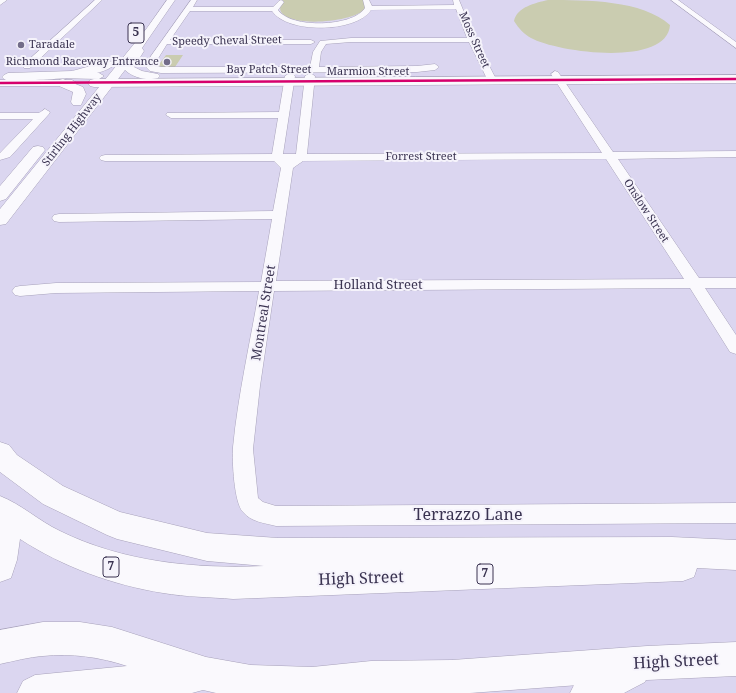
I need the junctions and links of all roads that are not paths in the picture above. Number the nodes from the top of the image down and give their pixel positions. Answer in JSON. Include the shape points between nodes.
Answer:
{"nodes":[{"id":1,"x":4,"y":0,"type":"edge"},
{"id":2,"x":100,"y":0,"type":"edge"},
{"id":3,"x":160,"y":0,"type":"edge"},
{"id":4,"x":171,"y":0,"type":"edge"},
{"id":5,"x":194,"y":0,"type":"edge"},
{"id":6,"x":366,"y":0,"type":"edge"},
{"id":7,"x":674,"y":0,"type":"edge"},
{"id":8,"x":0,"y":3,"type":"edge"},
{"id":9,"x":455,"y":4,"type":"edge"},
{"id":10,"x":276,"y":5,"type":"edge"},
{"id":11,"x":369,"y":8,"type":"junction"},
{"id":12,"x":187,"y":9,"type":"junction"},
{"id":13,"x":150,"y":30,"type":"junction"},
{"id":14,"x":137,"y":32,"type":"dead end"},
{"id":15,"x":320,"y":35,"type":"junction"},
{"id":16,"x":470,"y":40,"type":"junction"},
{"id":17,"x":165,"y":42,"type":"junction"},
{"id":18,"x":736,"y":46,"type":"edge"},
{"id":19,"x":27,"y":66,"type":"dead end"},
{"id":20,"x":435,"y":67,"type":"dead end"},
{"id":21,"x":736,"y":73,"type":"edge"},
{"id":22,"x":150,"y":75,"type":"junction"},
{"id":23,"x":311,"y":76,"type":"junction"},
{"id":24,"x":558,"y":77,"type":"junction"},
{"id":25,"x":487,"y":78,"type":"junction"},
{"id":26,"x":3,"y":79,"type":"edge"},
{"id":27,"x":290,"y":79,"type":"junction"},
{"id":28,"x":736,"y":79,"type":"edge"},
{"id":29,"x":63,"y":83,"type":"junction"},
{"id":30,"x":103,"y":83,"type":"junction"},
{"id":31,"x":78,"y":102,"type":"junction"},
{"id":32,"x":69,"y":112,"type":"dead end"},
{"id":33,"x":171,"y":115,"type":"dead end"},
{"id":34,"x":232,"y":115,"type":"junction"},
{"id":35,"x":284,"y":115,"type":"junction"},
{"id":36,"x":0,"y":116,"type":"edge"},
{"id":37,"x":227,"y":128,"type":"dead end"},
{"id":38,"x":46,"y":139,"type":"dead end"},
{"id":39,"x":736,"y":154,"type":"edge"},
{"id":40,"x":610,"y":156,"type":"junction"},
{"id":41,"x":0,"y":157,"type":"edge"},
{"id":42,"x":302,"y":157,"type":"junction"},
{"id":43,"x":105,"y":158,"type":"dead end"},
{"id":44,"x":282,"y":162,"type":"junction"},
{"id":45,"x":0,"y":196,"type":"edge"},
{"id":46,"x":279,"y":215,"type":"junction"},
{"id":47,"x":59,"y":218,"type":"dead end"},
{"id":48,"x":3,"y":219,"type":"edge"},
{"id":49,"x":736,"y":283,"type":"edge"},
{"id":50,"x":695,"y":284,"type":"junction"},
{"id":51,"x":268,"y":286,"type":"junction"},
{"id":52,"x":20,"y":291,"type":"dead end"},
{"id":53,"x":736,"y":348,"type":"edge"},
{"id":54,"x":0,"y":453,"type":"edge"},
{"id":55,"x":244,"y":459,"type":"joint"},
{"id":56,"x":1,"y":510,"type":"edge"},
{"id":57,"x":736,"y":513,"type":"edge"},
{"id":58,"x":736,"y":555,"type":"edge"},
{"id":59,"x":736,"y":559,"type":"edge"},
{"id":60,"x":0,"y":567,"type":"edge"},
{"id":61,"x":0,"y":647,"type":"edge"},
{"id":62,"x":736,"y":659,"type":"edge"},
{"id":63,"x":647,"y":663,"type":"junction"},
{"id":64,"x":206,"y":674,"type":"junction"},
{"id":65,"x":452,"y":677,"type":"junction"},
{"id":66,"x":35,"y":693,"type":"edge"},
{"id":67,"x":482,"y":693,"type":"edge"},
{"id":68,"x":588,"y":693,"type":"edge"}],
"edges":[{"from":1,"to":8,"type":"street"},
{"from":2,"to":19,"type":"street"},
{"from":3,"to":14,"type":"main road","number":"5"},
{"from":4,"to":13,"type":"main road","name":"Stirling Highway","number":"5"},
{"from":5,"to":12,"type":"street"},
{"from":6,"to":11,"type":"street"},
{"from":7,"to":18,"type":"street"},
{"from":9,"to":11,"type":"street"},
{"from":9,"to":16,"type":"street","name":"Moss Street"},
{"from":10,"to":12,"type":"street","via":[[251,9]]},
{"from":10,"to":15,"type":"street","via":[[277,15]]},
{"from":11,"to":15,"type":"street","via":[[366,14],[359,18]]},
{"from":12,"to":17,"type":"street"},
{"from":13,"to":22,"type":"main road","via":[[151,34],[128,67],[131,71]]},
{"from":13,"to":30,"type":"main road","name":"Stirling Highway","number":"5"},
{"from":15,"to":16,"type":"street","name":"Speedy Cheval Street","via":[[351,40]]},
{"from":15,"to":17,"type":"street","name":"Speedy Cheval Street","via":[[289,41]]},
{"from":15,"to":23,"type":"street"},
{"from":16,"to":25,"type":"street","name":"Moss Street"},
{"from":17,"to":22,"type":"street","via":[[150,63]]},
{"from":20,"to":23,"type":"street","name":"Bay Patch Street"},
{"from":21,"to":24,"type":"main road","name":"Marmion Street"},
{"from":22,"to":23,"type":"street","name":"Bay Patch Street","via":[[162,70]]},
{"from":22,"to":27,"type":"main road","name":"Marmion Street"},
{"from":22,"to":30,"type":"main road","name":"Marmion Street"},
{"from":22,"to":30,"type":"main road","via":[[120,87]]},
{"from":23,"to":25,"type":"main road","name":"Marmion Street"},
{"from":23,"to":27,"type":"main road","name":"Marmion Street"},
{"from":23,"to":42,"type":"street"},
{"from":24,"to":25,"type":"main road","name":"Marmion Street"},
{"from":24,"to":28,"type":"main road","name":"Marmion Street"},
{"from":24,"to":40,"type":"street","name":"Onslow Street"},
{"from":26,"to":29,"type":"street","name":"Marmion Street"},
{"from":26,"to":30,"type":"street","name":"Marmion Street"},
{"from":26,"to":30,"type":"main road","name":"Stirling Highway","number":"5","via":[[77,74],[92,71],[112,62]]},
{"from":27,"to":35,"type":"street","name":"Montreal Street"},
{"from":29,"to":30,"type":"street","name":"Marmion Street"},
{"from":29,"to":31,"type":"main road","via":[[79,90]]},
{"from":30,"to":31,"type":"main road","name":"Stirling Highway","number":"5"},
{"from":30,"to":48,"type":"main road","name":"Stirling Highway","number":"5"},
{"from":31,"to":32,"type":"main road","name":"Stirling Highway","number":"5"},
{"from":33,"to":34,"type":"street"},
{"from":34,"to":35,"type":"street"},
{"from":34,"to":37,"type":"street"},
{"from":35,"to":44,"type":"street","name":"Montreal Street"},
{"from":36,"to":41,"type":"street","via":[[43,114],[6,154]]},
{"from":38,"to":45,"type":"main road","name":"Stirling Highway"},
{"from":39,"to":40,"type":"street","name":"Forrest Street"},
{"from":40,"to":42,"type":"street","name":"Forrest Street"},
{"from":40,"to":50,"type":"street","name":"Onslow Street"},
{"from":42,"to":44,"type":"street","name":"Forrest Street"},
{"from":43,"to":44,"type":"street","name":"Forrest Street"},
{"from":44,"to":46,"type":"street","name":"Montreal Street"},
{"from":46,"to":47,"type":"street"},
{"from":46,"to":51,"type":"street","name":"Montreal Street"},
{"from":49,"to":50,"type":"street","name":"Holland Street"},
{"from":50,"to":51,"type":"street","name":"Holland Street"},
{"from":50,"to":53,"type":"street","name":"Onslow Street"},
{"from":51,"to":52,"type":"street","name":"Holland Street","via":[[56,288]]},
{"from":51,"to":55,"type":"street","name":"Montreal Street","via":[[244,440]]},
{"from":54,"to":58,"type":"main road","via":[[8,463],[53,495],[117,525],[207,547],[278,553],[672,552]]},
{"from":55,"to":57,"type":"street","name":"Terrazzo Lane","via":[[246,495],[250,505],[261,513],[276,516]]},
{"from":56,"to":59,"type":"main road","name":"High Street","number":"7","via":[[49,541],[105,565],[163,578],[218,582],[680,566]]},
{"from":56,"to":60,"type":"main road","via":[[6,530],[5,552]]},
{"from":61,"to":64,"type":"main road","name":"High Street","via":[[43,639],[80,639],[112,644]]},
{"from":62,"to":63,"type":"main road","name":"High Street"},
{"from":63,"to":65,"type":"main road","name":"High Street"},
{"from":63,"to":68,"type":"main road"},
{"from":64,"to":65,"type":"main road","name":"High Street","via":[[251,682],[312,684],[371,678]]},
{"from":64,"to":66,"type":"main road"},
{"from":65,"to":67,"type":"main road"}]}
